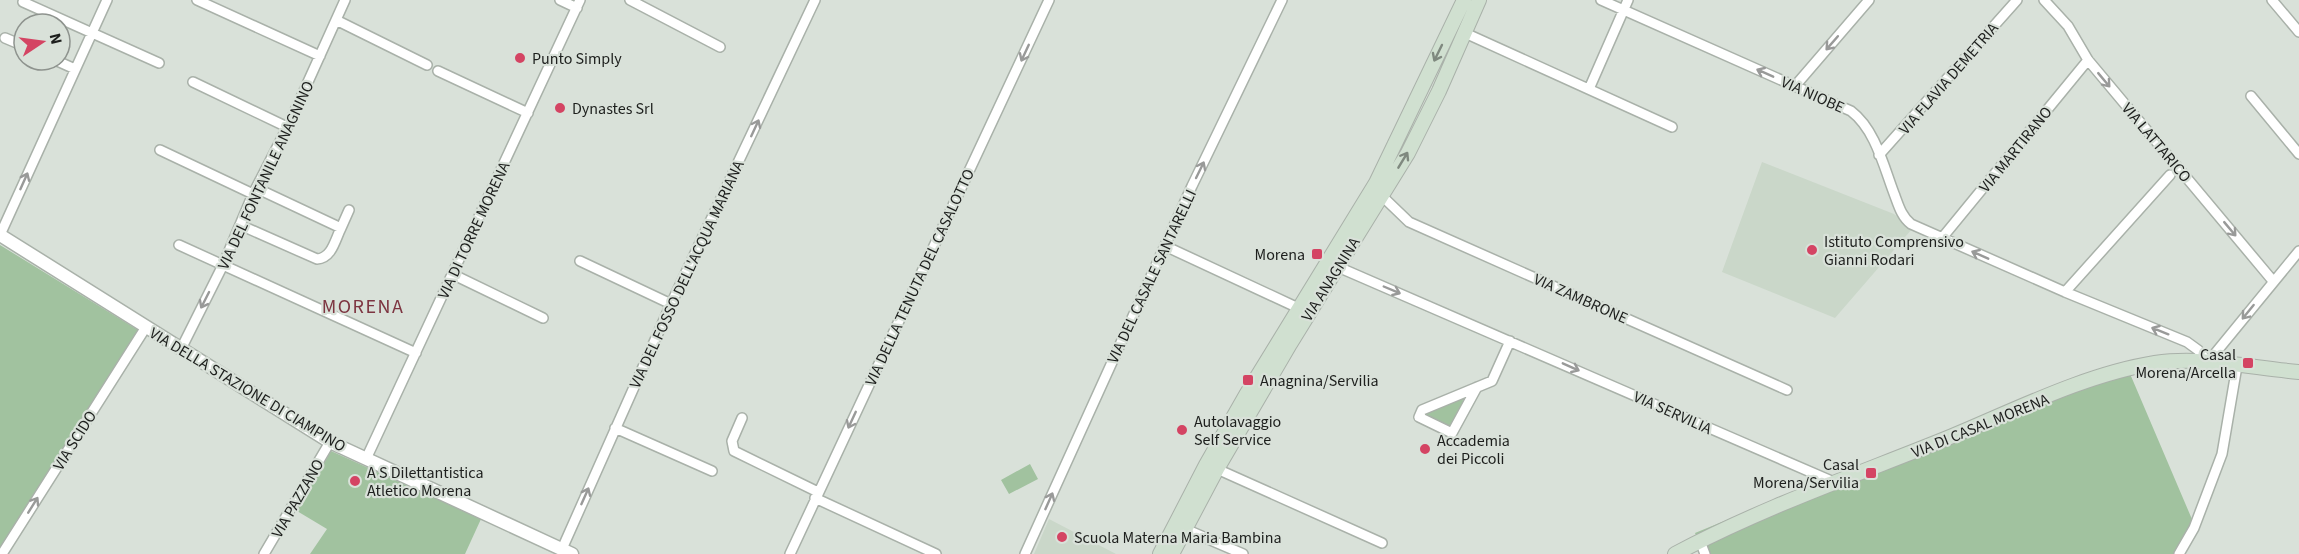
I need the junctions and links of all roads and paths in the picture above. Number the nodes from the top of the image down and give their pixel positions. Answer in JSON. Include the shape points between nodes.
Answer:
{"nodes":[{"id":1,"x":107,"y":0,"type":"edge"},
{"id":2,"x":197,"y":0,"type":"edge"},
{"id":3,"x":345,"y":0,"type":"edge"},
{"id":4,"x":560,"y":0,"type":"edge"},
{"id":5,"x":630,"y":0,"type":"edge"},
{"id":6,"x":815,"y":0,"type":"edge"},
{"id":7,"x":1049,"y":0,"type":"edge"},
{"id":8,"x":1282,"y":0,"type":"edge"},
{"id":9,"x":1464,"y":0,"type":"edge"},
{"id":10,"x":1479,"y":0,"type":"edge"},
{"id":11,"x":1600,"y":0,"type":"edge"},
{"id":12,"x":1628,"y":0,"type":"edge"},
{"id":13,"x":1869,"y":0,"type":"edge"},
{"id":14,"x":2017,"y":0,"type":"edge"},
{"id":15,"x":2044,"y":0,"type":"edge"},
{"id":16,"x":2272,"y":0,"type":"edge"},
{"id":17,"x":23,"y":2,"type":"dead end"},
{"id":18,"x":578,"y":4,"type":"edge"},
{"id":19,"x":1623,"y":10,"type":"junction"},
{"id":20,"x":336,"y":21,"type":"junction"},
{"id":21,"x":2299,"y":32,"type":"edge"},
{"id":22,"x":91,"y":33,"type":"junction"},
{"id":23,"x":1465,"y":33,"type":"junction"},
{"id":24,"x":4,"y":38,"type":"dead end"},
{"id":25,"x":12,"y":41,"type":"edge"},
{"id":26,"x":720,"y":47,"type":"dead end"},
{"id":27,"x":320,"y":56,"type":"junction"},
{"id":28,"x":2088,"y":60,"type":"junction"},
{"id":29,"x":159,"y":63,"type":"dead end"},
{"id":30,"x":427,"y":65,"type":"dead end"},
{"id":31,"x":72,"y":68,"type":"edge"},
{"id":32,"x":75,"y":69,"type":"junction"},
{"id":33,"x":438,"y":71,"type":"dead end"},
{"id":34,"x":193,"y":82,"type":"dead end"},
{"id":35,"x":1795,"y":86,"type":"junction"},
{"id":36,"x":1589,"y":89,"type":"junction"},
{"id":37,"x":2251,"y":96,"type":"dead end"},
{"id":38,"x":1414,"y":102,"type":"junction"},
{"id":39,"x":528,"y":113,"type":"junction"},
{"id":40,"x":1427,"y":115,"type":"junction"},
{"id":41,"x":287,"y":127,"type":"junction"},
{"id":42,"x":1672,"y":127,"type":"dead end"},
{"id":43,"x":160,"y":150,"type":"dead end"},
{"id":44,"x":2299,"y":154,"type":"edge"},
{"id":45,"x":1879,"y":155,"type":"junction"},
{"id":46,"x":2170,"y":175,"type":"dead end"},
{"id":47,"x":255,"y":191,"type":"junction"},
{"id":48,"x":1382,"y":196,"type":"junction"},
{"id":49,"x":349,"y":210,"type":"dead end"},
{"id":50,"x":240,"y":225,"type":"junction"},
{"id":51,"x":341,"y":228,"type":"junction"},
{"id":52,"x":0,"y":235,"type":"edge"},
{"id":53,"x":1942,"y":238,"type":"junction"},
{"id":54,"x":179,"y":245,"type":"dead end"},
{"id":55,"x":1165,"y":246,"type":"junction"},
{"id":56,"x":2299,"y":251,"type":"edge"},
{"id":57,"x":580,"y":261,"type":"dead end"},
{"id":58,"x":223,"y":265,"type":"junction"},
{"id":59,"x":1338,"y":267,"type":"junction"},
{"id":60,"x":452,"y":274,"type":"junction"},
{"id":61,"x":2274,"y":281,"type":"junction"},
{"id":62,"x":2065,"y":292,"type":"junction"},
{"id":63,"x":671,"y":304,"type":"junction"},
{"id":64,"x":1300,"y":307,"type":"junction"},
{"id":65,"x":543,"y":318,"type":"dead end"},
{"id":66,"x":146,"y":327,"type":"junction"},
{"id":67,"x":1510,"y":341,"type":"junction"},
{"id":68,"x":181,"y":349,"type":"junction"},
{"id":69,"x":416,"y":353,"type":"junction"},
{"id":70,"x":2208,"y":362,"type":"junction"},
{"id":71,"x":2237,"y":366,"type":"junction"},
{"id":72,"x":2299,"y":372,"type":"edge"},
{"id":73,"x":1477,"y":387,"type":"junction"},
{"id":74,"x":1787,"y":390,"type":"dead end"},
{"id":75,"x":742,"y":418,"type":"dead end"},
{"id":76,"x":615,"y":428,"type":"junction"},
{"id":77,"x":330,"y":442,"type":"junction"},
{"id":78,"x":366,"y":459,"type":"junction"},
{"id":79,"x":1216,"y":469,"type":"junction"},
{"id":80,"x":711,"y":471,"type":"dead end"},
{"id":81,"x":1836,"y":483,"type":"junction"},
{"id":82,"x":817,"y":495,"type":"junction"},
{"id":83,"x":1185,"y":529,"type":"junction"},
{"id":84,"x":1382,"y":543,"type":"dead end"},
{"id":85,"x":1702,"y":548,"type":"edge"},
{"id":86,"x":567,"y":552,"type":"edge"},
{"id":87,"x":2,"y":554,"type":"edge"},
{"id":88,"x":264,"y":554,"type":"edge"},
{"id":89,"x":790,"y":554,"type":"edge"},
{"id":90,"x":936,"y":554,"type":"edge"},
{"id":91,"x":1025,"y":554,"type":"edge"},
{"id":92,"x":1160,"y":554,"type":"edge"},
{"id":93,"x":1172,"y":554,"type":"edge"},
{"id":94,"x":1243,"y":554,"type":"edge"},
{"id":95,"x":1676,"y":554,"type":"edge"},
{"id":96,"x":2179,"y":554,"type":"edge"}],
"edges":[{"from":1,"to":22,"type":"street"},
{"from":2,"to":27,"type":"street"},
{"from":3,"to":20,"type":"street","name":"VIA DEL FONTANILE ANAGNINO"},
{"from":4,"to":18,"type":"street"},
{"from":5,"to":26,"type":"street"},
{"from":63,"to":6,"type":"street","name":"VIA DEL FOSSO DELL'ACQUA MARIANA","one_way":true},
{"from":7,"to":82,"type":"street","name":"VIA DELLA TENUTA DEL CASALOTTO","one_way":true},
{"from":55,"to":8,"type":"street","name":"VIA DEL CASALE SANTARELLI","one_way":true},
{"from":9,"to":38,"type":"main road","name":"VIA ANAGNINA","one_way":true},
{"from":10,"to":23,"type":"main road","name":"VIA ANAGNINA"},
{"from":11,"to":19,"type":"street","name":"VIA NIOBE"},
{"from":12,"to":19,"type":"street"},
{"from":13,"to":35,"type":"street","one_way":true},
{"from":14,"to":45,"type":"street","name":"VIA FLAVIA DEMETRIA"},
{"from":15,"to":28,"type":"street","name":"VIA LATTARICO","via":[[2068,26]]},
{"from":16,"to":21,"type":"street"},
{"from":17,"to":22,"type":"street"},
{"from":18,"to":39,"type":"street","name":"VIA DI TORRE MORENA"},
{"from":35,"to":19,"type":"street","name":"VIA NIOBE","one_way":true},
{"from":19,"to":36,"type":"street"},
{"from":20,"to":27,"type":"street","name":"VIA DEL FONTANILE ANAGNINO"},
{"from":20,"to":30,"type":"street"},
{"from":22,"to":29,"type":"street"},
{"from":22,"to":32,"type":"street"},
{"from":23,"to":36,"type":"street"},
{"from":23,"to":40,"type":"main road","name":"VIA ANAGNINA"},
{"from":24,"to":25,"type":"street"},
{"from":27,"to":41,"type":"street","name":"VIA DEL FONTANILE ANAGNINO"},
{"from":28,"to":53,"type":"street","name":"VIA MARTIRANO"},
{"from":28,"to":61,"type":"street","name":"VIA LATTARICO","one_way":true},
{"from":31,"to":32,"type":"street"},
{"from":52,"to":32,"type":"street","one_way":true},
{"from":33,"to":39,"type":"street"},
{"from":34,"to":41,"type":"street"},
{"from":35,"to":45,"type":"street","name":"VIA NIOBE","via":[[1854,114],[1866,127]]},
{"from":36,"to":42,"type":"street"},
{"from":37,"to":44,"type":"street"},
{"from":38,"to":40,"type":"street"},
{"from":38,"to":64,"type":"main road","name":"VIA ANAGNINA","via":[[1376,183]]},
{"from":39,"to":60,"type":"street","name":"VIA DI TORRE MORENA"},
{"from":48,"to":40,"type":"main road","name":"VIA ANAGNINA","one_way":true},
{"from":41,"to":47,"type":"street","name":"VIA DEL FONTANILE ANAGNINO"},
{"from":43,"to":47,"type":"street"},
{"from":45,"to":53,"type":"street","name":"VIA NIOBE","via":[[1904,218]]},
{"from":46,"to":62,"type":"street"},
{"from":47,"to":50,"type":"street","name":"VIA DEL FONTANILE ANAGNINO"},
{"from":47,"to":51,"type":"street"},
{"from":48,"to":59,"type":"main road","name":"VIA ANAGNINA"},
{"from":48,"to":74,"type":"street","name":"VIA ZAMBRONE","via":[[1409,222]]},
{"from":49,"to":51,"type":"street"},
{"from":50,"to":51,"type":"street","via":[[320,259],[329,253]]},
{"from":50,"to":58,"type":"street","name":"VIA DEL FONTANILE ANAGNINO"},
{"from":52,"to":66,"type":"street","name":"VIA DELLA STAZIONE DI CIAMPINO"},
{"from":62,"to":53,"type":"street","name":"VIA NIOBE","one_way":true},
{"from":54,"to":58,"type":"street"},
{"from":55,"to":64,"type":"street"},
{"from":91,"to":55,"type":"street","name":"VIA DEL CASALE SANTARELLI","one_way":true},
{"from":56,"to":61,"type":"street"},
{"from":57,"to":63,"type":"street"},
{"from":58,"to":68,"type":"street","name":"VIA DEL FONTANILE ANAGNINO","one_way":true},
{"from":58,"to":69,"type":"street"},
{"from":59,"to":67,"type":"street","name":"VIA SERVILIA","one_way":true},
{"from":59,"to":79,"type":"main road","name":"VIA ANAGNINA"},
{"from":60,"to":65,"type":"street"},
{"from":60,"to":69,"type":"street","name":"VIA DI TORRE MORENA"},
{"from":61,"to":70,"type":"street","one_way":true},
{"from":70,"to":62,"type":"street","name":"VIA NIOBE","one_way":true,"via":[[2187,342]]},
{"from":63,"to":76,"type":"street","name":"VIA DEL FOSSO DELL'ACQUA MARIANA"},
{"from":64,"to":92,"type":"main road","name":"VIA ANAGNINA","via":[[1206,465]]},
{"from":66,"to":68,"type":"street","name":"VIA DELLA STAZIONE DI CIAMPINO"},
{"from":87,"to":66,"type":"street","name":"VIA SCIDO","one_way":true},
{"from":67,"to":73,"type":"street","via":[[1492,381]]},
{"from":67,"to":81,"type":"street","name":"VIA SERVILIA","one_way":true},
{"from":68,"to":77,"type":"street","name":"VIA DELLA STAZIONE DI CIAMPINO"},
{"from":69,"to":78,"type":"street","name":"VIA DI TORRE MORENA"},
{"from":70,"to":71,"type":"main road","name":"VIA DI CASAL MORENA"},
{"from":70,"to":81,"type":"main road","name":"VIA DI CASAL MORENA","via":[[2153,363],[2103,376]]},
{"from":71,"to":72,"type":"main road","name":"VIA DI CASAL MORENA"},
{"from":71,"to":96,"type":"street","via":[[2223,450],[2194,528]]},
{"from":73,"to":73,"type":"street","via":[[1422,410],[1419,417],[1452,433]]},
{"from":75,"to":82,"type":"street","via":[[732,441],[734,452]]},
{"from":76,"to":80,"type":"street"},
{"from":86,"to":76,"type":"street","name":"VIA DEL FOSSO DELL'ACQUA MARIANA","one_way":true},
{"from":77,"to":78,"type":"street","name":"VIA DELLA STAZIONE DI CIAMPINO"},
{"from":77,"to":88,"type":"street","name":"VIA PAZZANO"},
{"from":78,"to":86,"type":"street","name":"VIA DELLA STAZIONE DI CIAMPINO"},
{"from":79,"to":83,"type":"main road","name":"VIA ANAGNINA"},
{"from":79,"to":84,"type":"street"},
{"from":81,"to":85,"type":"main road","name":"VIA DI CASAL MORENA"},
{"from":82,"to":89,"type":"street","name":"VIA DELLA TENUTA DEL CASALOTTO"},
{"from":82,"to":90,"type":"street"},
{"from":83,"to":93,"type":"main road","name":"VIA ANAGNINA"},
{"from":83,"to":94,"type":"street"},
{"from":85,"to":95,"type":"main road","name":"VIA DI CASAL MORENA"}]}
